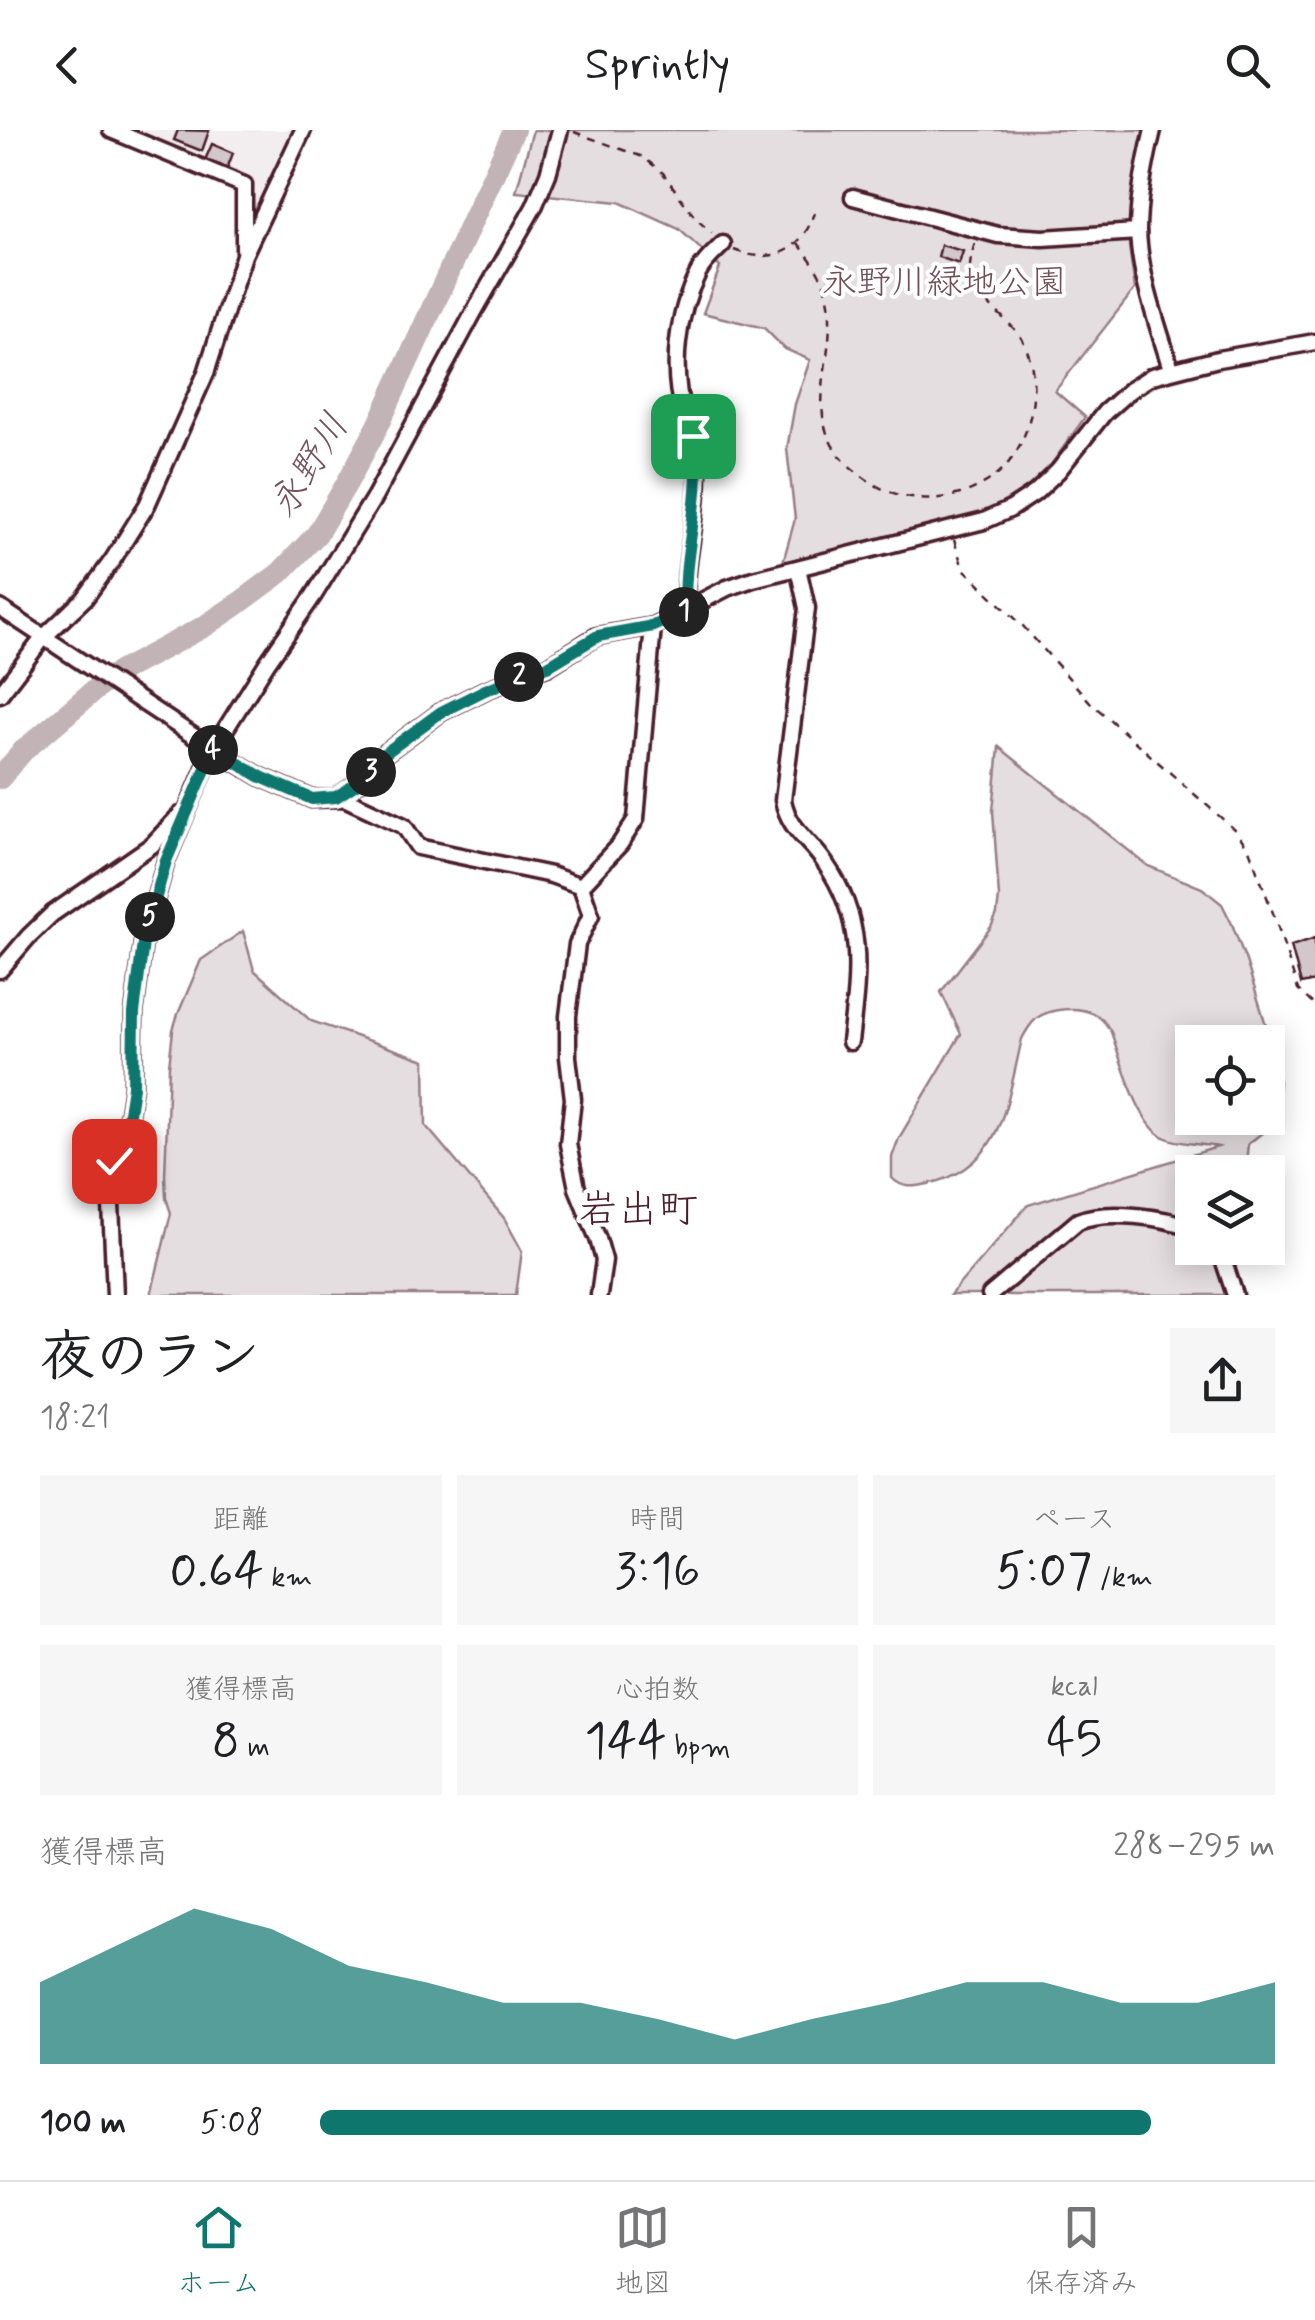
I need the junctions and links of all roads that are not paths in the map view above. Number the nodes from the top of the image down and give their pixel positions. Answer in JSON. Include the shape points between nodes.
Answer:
{"nodes":[{"id":1,"x":112,"y":130,"type":"edge"},
{"id":2,"x":303,"y":130,"type":"edge"},
{"id":3,"x":560,"y":130,"type":"edge"},
{"id":4,"x":1153,"y":130,"type":"edge"},
{"id":5,"x":854,"y":197,"type":"dead end"},
{"id":6,"x":1138,"y":232,"type":"junction"},
{"id":7,"x":723,"y":244,"type":"road end"},
{"id":8,"x":244,"y":255,"type":"junction"},
{"id":9,"x":1315,"y":342,"type":"edge"},
{"id":10,"x":1171,"y":370,"type":"junction"},
{"id":11,"x":798,"y":568,"type":"junction"},
{"id":12,"x":0,"y":608,"type":"edge"},
{"id":13,"x":686,"y":611,"type":"junction"},
{"id":14,"x":653,"y":626,"type":"junction"},
{"id":15,"x":42,"y":638,"type":"junction"},
{"id":16,"x":0,"y":694,"type":"edge"},
{"id":17,"x":214,"y":749,"type":"junction"},
{"id":18,"x":336,"y":797,"type":"junction"},
{"id":19,"x":187,"y":808,"type":"junction"},
{"id":20,"x":581,"y":886,"type":"junction"},
{"id":21,"x":0,"y":970,"type":"edge"},
{"id":22,"x":850,"y":1042,"type":"dead end"},
{"id":23,"x":1175,"y":1222,"type":"edge"},
{"id":24,"x":1225,"y":1265,"type":"edge"},
{"id":25,"x":115,"y":1295,"type":"edge"},
{"id":26,"x":599,"y":1295,"type":"edge"},
{"id":27,"x":990,"y":1295,"type":"edge"},
{"id":28,"x":1235,"y":1295,"type":"edge"}],
"edges":[{"from":1,"to":8,"type":"street","via":[[244,186]]},
{"from":2,"to":8,"type":"street"},
{"from":3,"to":17,"type":"street","via":[[534,207],[375,496]]},
{"from":4,"to":6,"type":"street"},
{"from":5,"to":6,"type":"street","via":[[979,232],[1042,238]]},
{"from":6,"to":10,"type":"street"},
{"from":7,"to":13,"type":"street","via":[[698,274],[677,340],[680,398],[698,475]]},
{"from":8,"to":15,"type":"street","via":[[206,373],[147,505],[85,598]]},
{"from":9,"to":10,"type":"street"},
{"from":10,"to":11,"type":"street","via":[[1117,401],[1058,472],[1011,509],[951,531]]},
{"from":11,"to":13,"type":"street","via":[[727,588]]},
{"from":11,"to":22,"type":"street","via":[[807,608],[783,800],[786,818],[824,861],[852,918],[858,954]]},
{"from":12,"to":15,"type":"street"},
{"from":13,"to":14,"type":"street"},
{"from":14,"to":18,"type":"street","via":[[598,636],[548,666],[441,712]]},
{"from":14,"to":20,"type":"street","via":[[636,819]]},
{"from":15,"to":16,"type":"street"},
{"from":15,"to":17,"type":"street"},
{"from":17,"to":18,"type":"street","via":[[312,799]]},
{"from":17,"to":19,"type":"street"},
{"from":18,"to":20,"type":"street","via":[[404,826],[418,847]]},
{"from":19,"to":21,"type":"street","via":[[152,845],[52,914]]},
{"from":19,"to":25,"type":"street","via":[[143,943],[133,1087],[110,1182]]},
{"from":20,"to":26,"type":"street","via":[[590,914],[577,944],[568,1016],[568,1144],[604,1260]]},
{"from":23,"to":27,"type":"street","via":[[1090,1216]]},
{"from":24,"to":28,"type":"street"}]}
